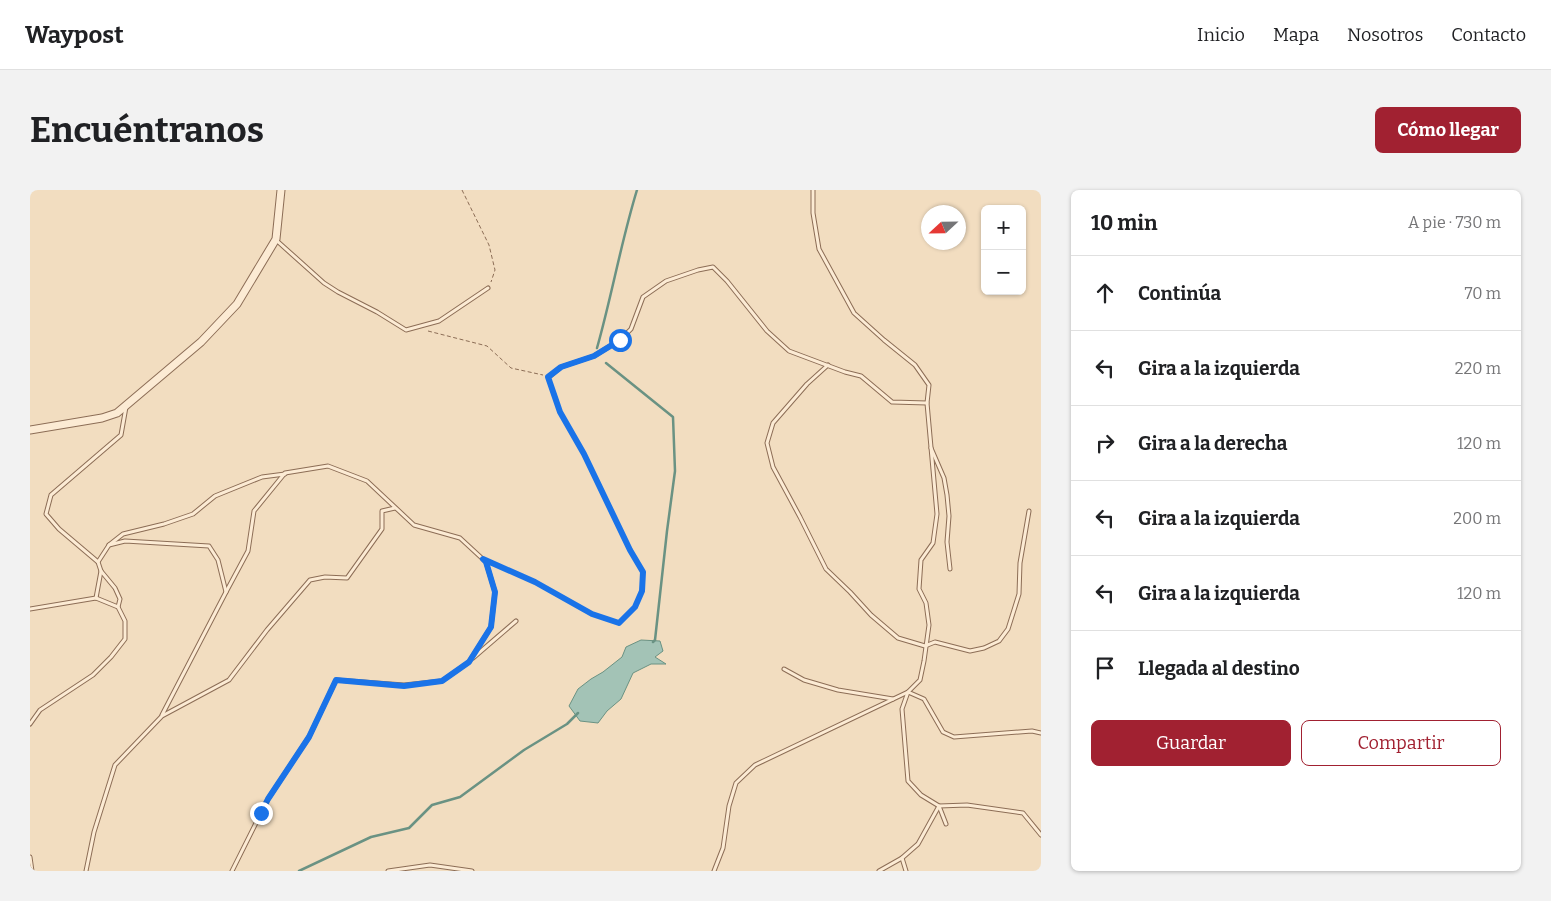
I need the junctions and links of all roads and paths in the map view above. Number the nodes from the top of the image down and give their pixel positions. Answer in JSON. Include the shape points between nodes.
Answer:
{"nodes":[{"id":1,"x":282,"y":190,"type":"edge"},
{"id":2,"x":462,"y":190,"type":"edge"},
{"id":3,"x":813,"y":190,"type":"edge"},
{"id":4,"x":276,"y":240,"type":"junction"},
{"id":5,"x":488,"y":288,"type":"joint"},
{"id":6,"x":415,"y":328,"type":"junction"},
{"id":7,"x":828,"y":365,"type":"junction"},
{"id":8,"x":548,"y":377,"type":"junction"},
{"id":9,"x":928,"y":403,"type":"junction"},
{"id":10,"x":126,"y":404,"type":"junction"},
{"id":11,"x":30,"y":430,"type":"edge"},
{"id":12,"x":930,"y":445,"type":"junction"},
{"id":13,"x":285,"y":474,"type":"junction"},
{"id":14,"x":395,"y":508,"type":"junction"},
{"id":15,"x":1029,"y":511,"type":"dead end"},
{"id":16,"x":109,"y":545,"type":"junction"},
{"id":17,"x":483,"y":559,"type":"junction"},
{"id":18,"x":98,"y":562,"type":"junction"},
{"id":19,"x":950,"y":569,"type":"dead end"},
{"id":20,"x":101,"y":571,"type":"junction"},
{"id":21,"x":226,"y":592,"type":"junction"},
{"id":22,"x":96,"y":598,"type":"junction"},
{"id":23,"x":118,"y":607,"type":"junction"},
{"id":24,"x":30,"y":609,"type":"edge"},
{"id":25,"x":516,"y":621,"type":"dead end"},
{"id":26,"x":925,"y":646,"type":"junction"},
{"id":27,"x":469,"y":662,"type":"junction"},
{"id":28,"x":784,"y":669,"type":"dead end"},
{"id":29,"x":908,"y":692,"type":"junction"},
{"id":30,"x":894,"y":699,"type":"junction"},
{"id":31,"x":162,"y":716,"type":"junction"},
{"id":32,"x":30,"y":724,"type":"edge"},
{"id":33,"x":1041,"y":733,"type":"edge"},
{"id":34,"x":939,"y":806,"type":"junction"},
{"id":35,"x":946,"y":824,"type":"dead end"},
{"id":36,"x":1041,"y":835,"type":"edge"},
{"id":37,"x":30,"y":857,"type":"edge"},
{"id":38,"x":902,"y":858,"type":"junction"},
{"id":39,"x":32,"y":871,"type":"edge"},
{"id":40,"x":86,"y":871,"type":"edge"},
{"id":41,"x":232,"y":871,"type":"edge"},
{"id":42,"x":388,"y":871,"type":"edge"},
{"id":43,"x":472,"y":871,"type":"edge"},
{"id":44,"x":714,"y":871,"type":"edge"},
{"id":45,"x":879,"y":871,"type":"edge"},
{"id":46,"x":906,"y":871,"type":"edge"}],
"edges":[{"from":1,"to":4,"type":"street"},
{"from":2,"to":5,"type":"path","via":[[489,245],[495,270]]},
{"from":3,"to":9,"type":"lane","via":[[812,213],[818,249],[854,313],[915,365],[930,385]]},
{"from":4,"to":6,"type":"lane","via":[[338,292],[406,330]]},
{"from":4,"to":10,"type":"street","via":[[237,304],[201,342]]},
{"from":5,"to":6,"type":"lane","via":[[439,321]]},
{"from":6,"to":8,"type":"path","via":[[488,346],[511,368]]},
{"from":7,"to":8,"type":"lane","via":[[789,351],[767,331],[713,267],[666,282],[643,297],[631,329],[620,340],[594,356],[561,367]]},
{"from":7,"to":9,"type":"lane","via":[[861,376],[892,402]]},
{"from":7,"to":26,"type":"lane","via":[[773,423],[767,442],[773,466],[826,569],[898,638]]},
{"from":8,"to":17,"type":"path","via":[[560,412],[643,572],[642,591],[635,607],[619,623],[592,614],[535,582]]},
{"from":9,"to":12,"type":"lane"},
{"from":10,"to":11,"type":"street","via":[[116,413],[102,418]]},
{"from":10,"to":18,"type":"lane","via":[[121,435],[51,495],[46,514]]},
{"from":12,"to":19,"type":"lane","via":[[944,478],[947,495]]},
{"from":12,"to":26,"type":"lane","via":[[937,514],[932,543],[921,560],[919,589],[926,603],[929,625]]},
{"from":13,"to":14,"type":"lane","via":[[328,466],[366,481]]},
{"from":13,"to":16,"type":"lane","via":[[262,477],[216,496],[193,514],[123,534]]},
{"from":13,"to":21,"type":"lane","via":[[254,510],[248,551]]},
{"from":14,"to":17,"type":"lane","via":[[414,525],[460,538]]},
{"from":14,"to":31,"type":"lane","via":[[382,512],[382,529],[347,578],[310,580],[229,680]]},
{"from":15,"to":26,"type":"lane","via":[[1020,563],[1019,594],[1008,629],[999,641],[970,651],[935,642]]},
{"from":16,"to":18,"type":"lane"},
{"from":16,"to":21,"type":"lane","via":[[125,540],[209,546],[218,560]]},
{"from":17,"to":27,"type":"lane","via":[[495,592],[491,627]]},
{"from":18,"to":20,"type":"lane"},
{"from":20,"to":22,"type":"lane"},
{"from":20,"to":23,"type":"lane","via":[[115,588],[120,599]]},
{"from":21,"to":31,"type":"lane"},
{"from":22,"to":23,"type":"lane"},
{"from":22,"to":24,"type":"lane"},
{"from":23,"to":32,"type":"lane","via":[[125,621],[125,639],[112,657],[93,675],[40,710]]},
{"from":25,"to":27,"type":"lane"},
{"from":26,"to":29,"type":"lane","via":[[920,680]]},
{"from":27,"to":41,"type":"lane","via":[[442,681],[404,686],[336,680],[309,737],[268,799]]},
{"from":28,"to":30,"type":"lane","via":[[804,680],[838,690]]},
{"from":29,"to":30,"type":"lane"},
{"from":29,"to":33,"type":"lane","via":[[924,699],[943,732],[954,737]]},
{"from":29,"to":34,"type":"lane","via":[[902,709],[908,781]]},
{"from":30,"to":44,"type":"lane","via":[[755,765],[736,784],[723,848]]},
{"from":31,"to":40,"type":"lane","via":[[115,765],[94,832]]},
{"from":34,"to":35,"type":"lane"},
{"from":34,"to":36,"type":"lane","via":[[967,804],[1023,813]]},
{"from":34,"to":38,"type":"lane","via":[[918,844]]},
{"from":37,"to":39,"type":"lane"},
{"from":38,"to":45,"type":"lane"},
{"from":38,"to":46,"type":"lane"},
{"from":42,"to":43,"type":"lane","via":[[430,865]]}]}
